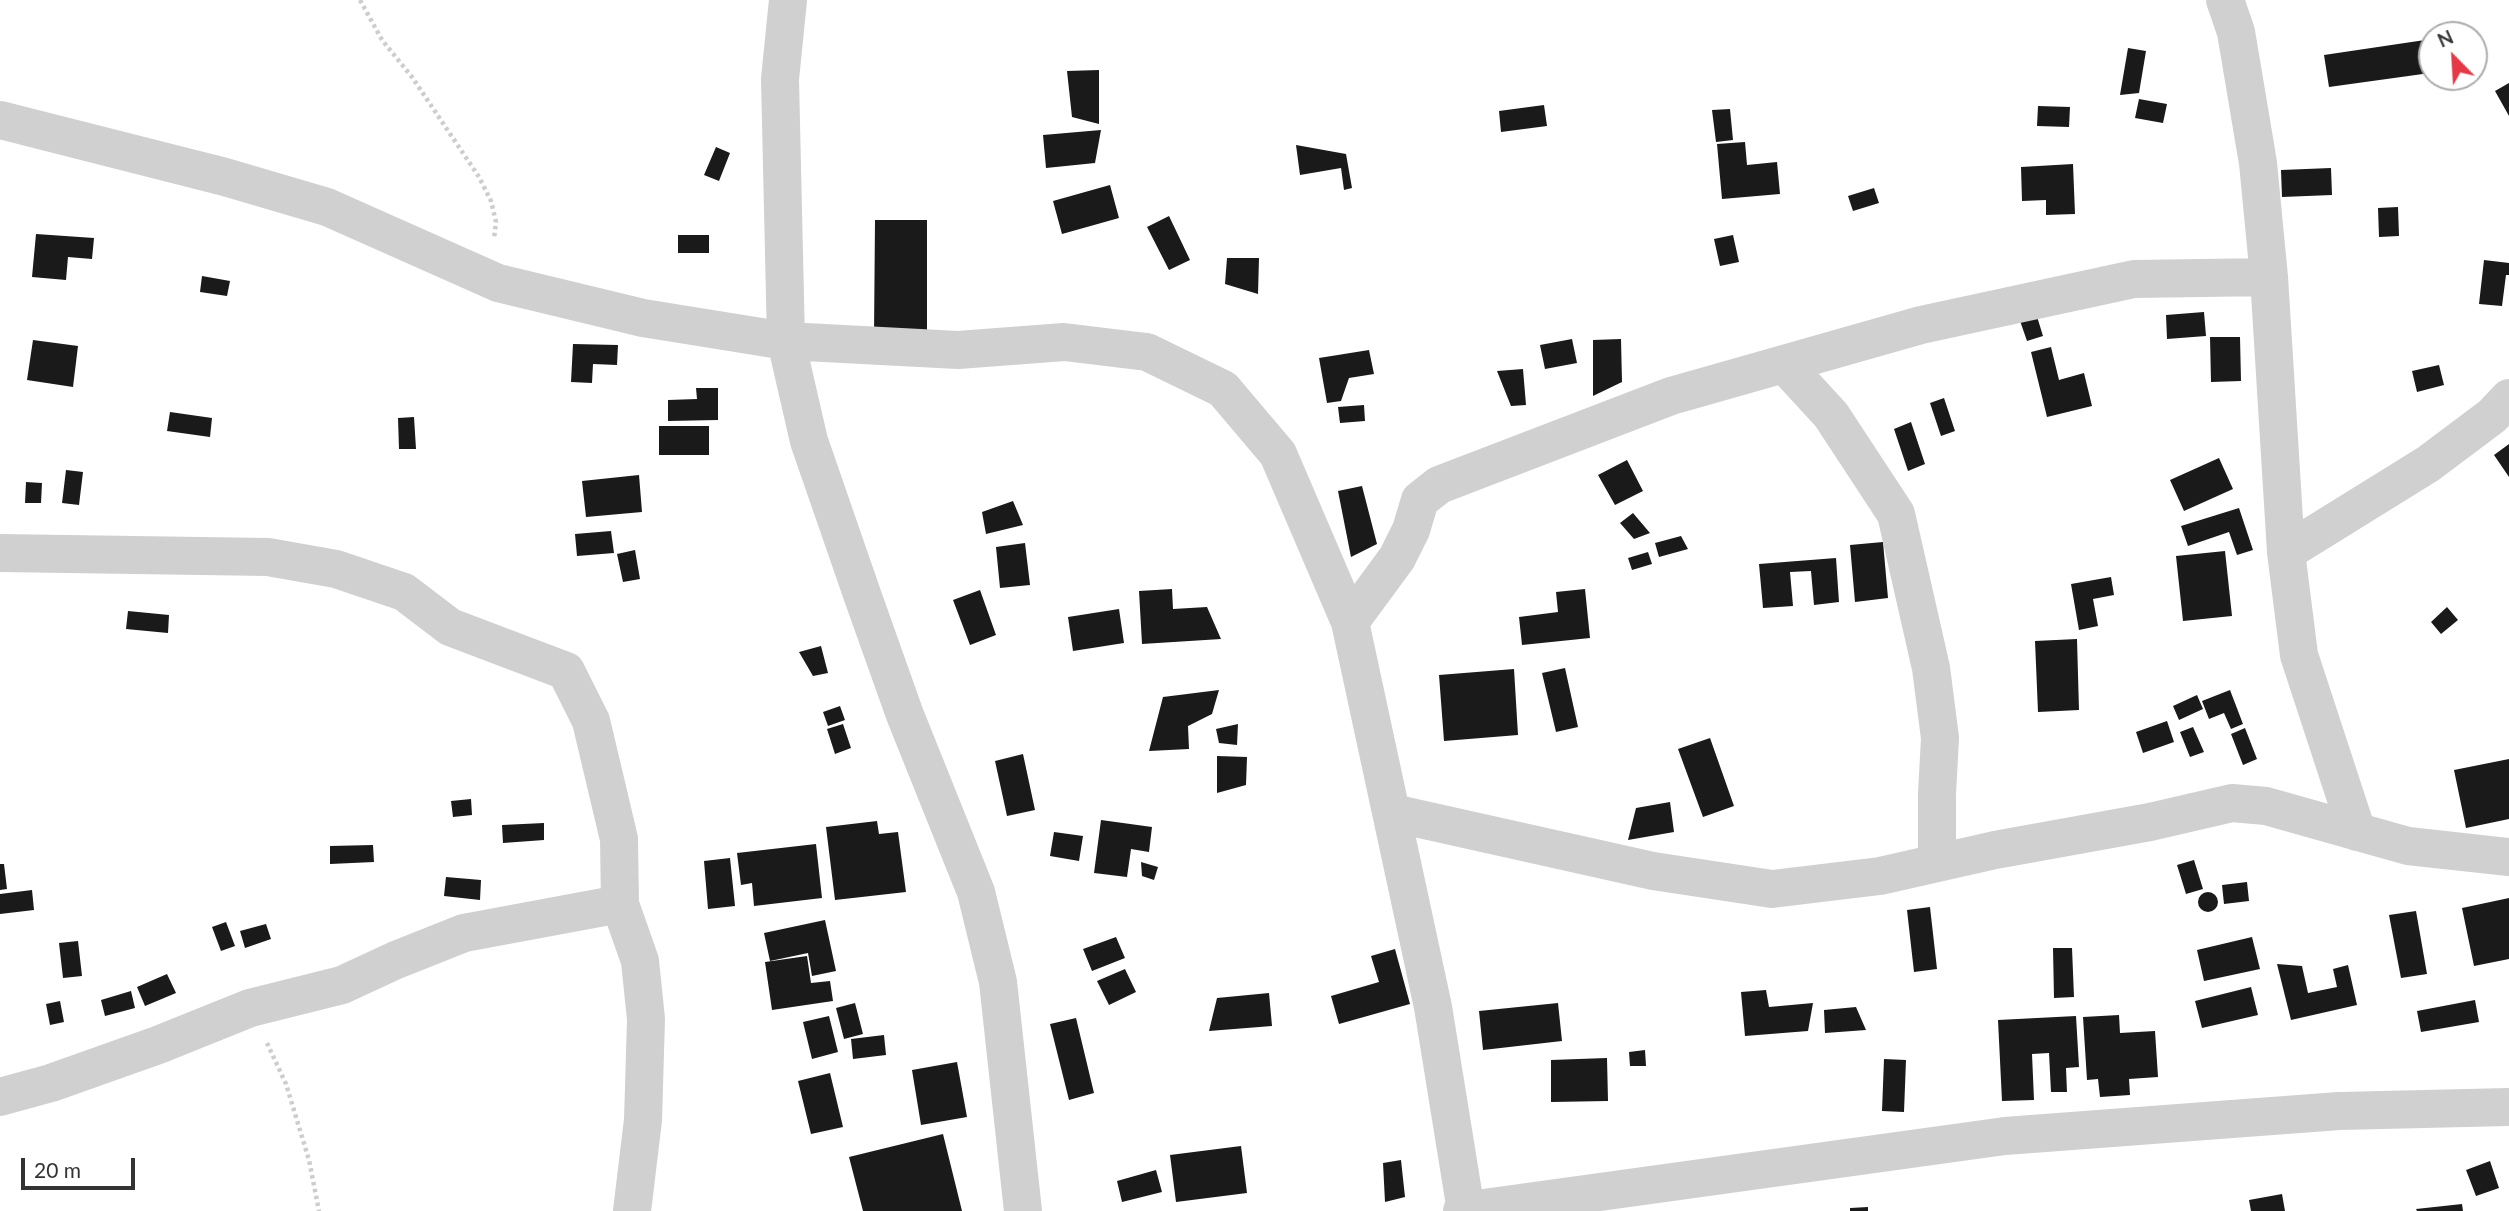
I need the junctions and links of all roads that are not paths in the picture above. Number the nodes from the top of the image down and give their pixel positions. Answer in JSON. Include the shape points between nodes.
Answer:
{"nodes":[{"id":1,"x":788,"y":0,"type":"edge"},
{"id":2,"x":2225,"y":0,"type":"edge"},
{"id":3,"x":0,"y":120,"type":"edge"},
{"id":4,"x":2269,"y":277,"type":"junction"},
{"id":5,"x":786,"y":341,"type":"junction"},
{"id":6,"x":1785,"y":365,"type":"junction"},
{"id":7,"x":2509,"y":398,"type":"edge"},
{"id":8,"x":2286,"y":552,"type":"junction"},
{"id":9,"x":0,"y":553,"type":"edge"},
{"id":10,"x":1350,"y":622,"type":"junction"},
{"id":11,"x":1393,"y":813,"type":"junction"},
{"id":12,"x":2357,"y":832,"type":"junction"},
{"id":13,"x":2509,"y":857,"type":"edge"},
{"id":14,"x":1937,"y":863,"type":"junction"},
{"id":15,"x":620,"y":904,"type":"junction"},
{"id":16,"x":0,"y":1097,"type":"edge"},
{"id":17,"x":2509,"y":1107,"type":"edge"},
{"id":18,"x":632,"y":1211,"type":"edge"},
{"id":19,"x":1024,"y":1211,"type":"edge"},
{"id":20,"x":1465,"y":1211,"type":"edge"}],
"edges":[{"from":1,"to":5,"type":"street","via":[[780,79]]},
{"from":2,"to":4,"type":"street","via":[[2236,32],[2258,163]]},
{"from":3,"to":5,"type":"street","via":[[327,206],[488,279],[643,318]]},
{"from":4,"to":6,"type":"street","via":[[2134,279],[1921,326]]},
{"from":4,"to":8,"type":"street"},
{"from":5,"to":10,"type":"street","via":[[958,349],[1064,342],[1147,352],[1223,389],[1278,454]]},
{"from":5,"to":19,"type":"street","via":[[809,441],[905,715],[976,892],[998,982]]},
{"from":6,"to":10,"type":"street","via":[[1671,396],[1439,485],[1420,500],[1397,558]]},
{"from":6,"to":14,"type":"street","via":[[1831,415],[1896,514],[1931,668],[1940,738]]},
{"from":7,"to":8,"type":"street","via":[[2428,464]]},
{"from":8,"to":12,"type":"street","via":[[2299,655]]},
{"from":9,"to":15,"type":"street","via":[[268,557],[337,569],[404,592],[450,627],[566,671],[591,721],[619,839]]},
{"from":10,"to":11,"type":"street"},
{"from":11,"to":14,"type":"street","via":[[1653,871],[1772,889],[1880,876]]},
{"from":11,"to":20,"type":"street","via":[[1433,1007]]},
{"from":12,"to":13,"type":"street","via":[[2409,846]]},
{"from":12,"to":14,"type":"street","via":[[2266,806],[2232,803]]},
{"from":15,"to":16,"type":"street","via":[[464,933],[342,985],[250,1008],[134,1054]]},
{"from":15,"to":18,"type":"street","via":[[640,961],[646,1019],[643,1120]]},
{"from":17,"to":20,"type":"street","via":[[2339,1111],[2005,1136]]}]}
